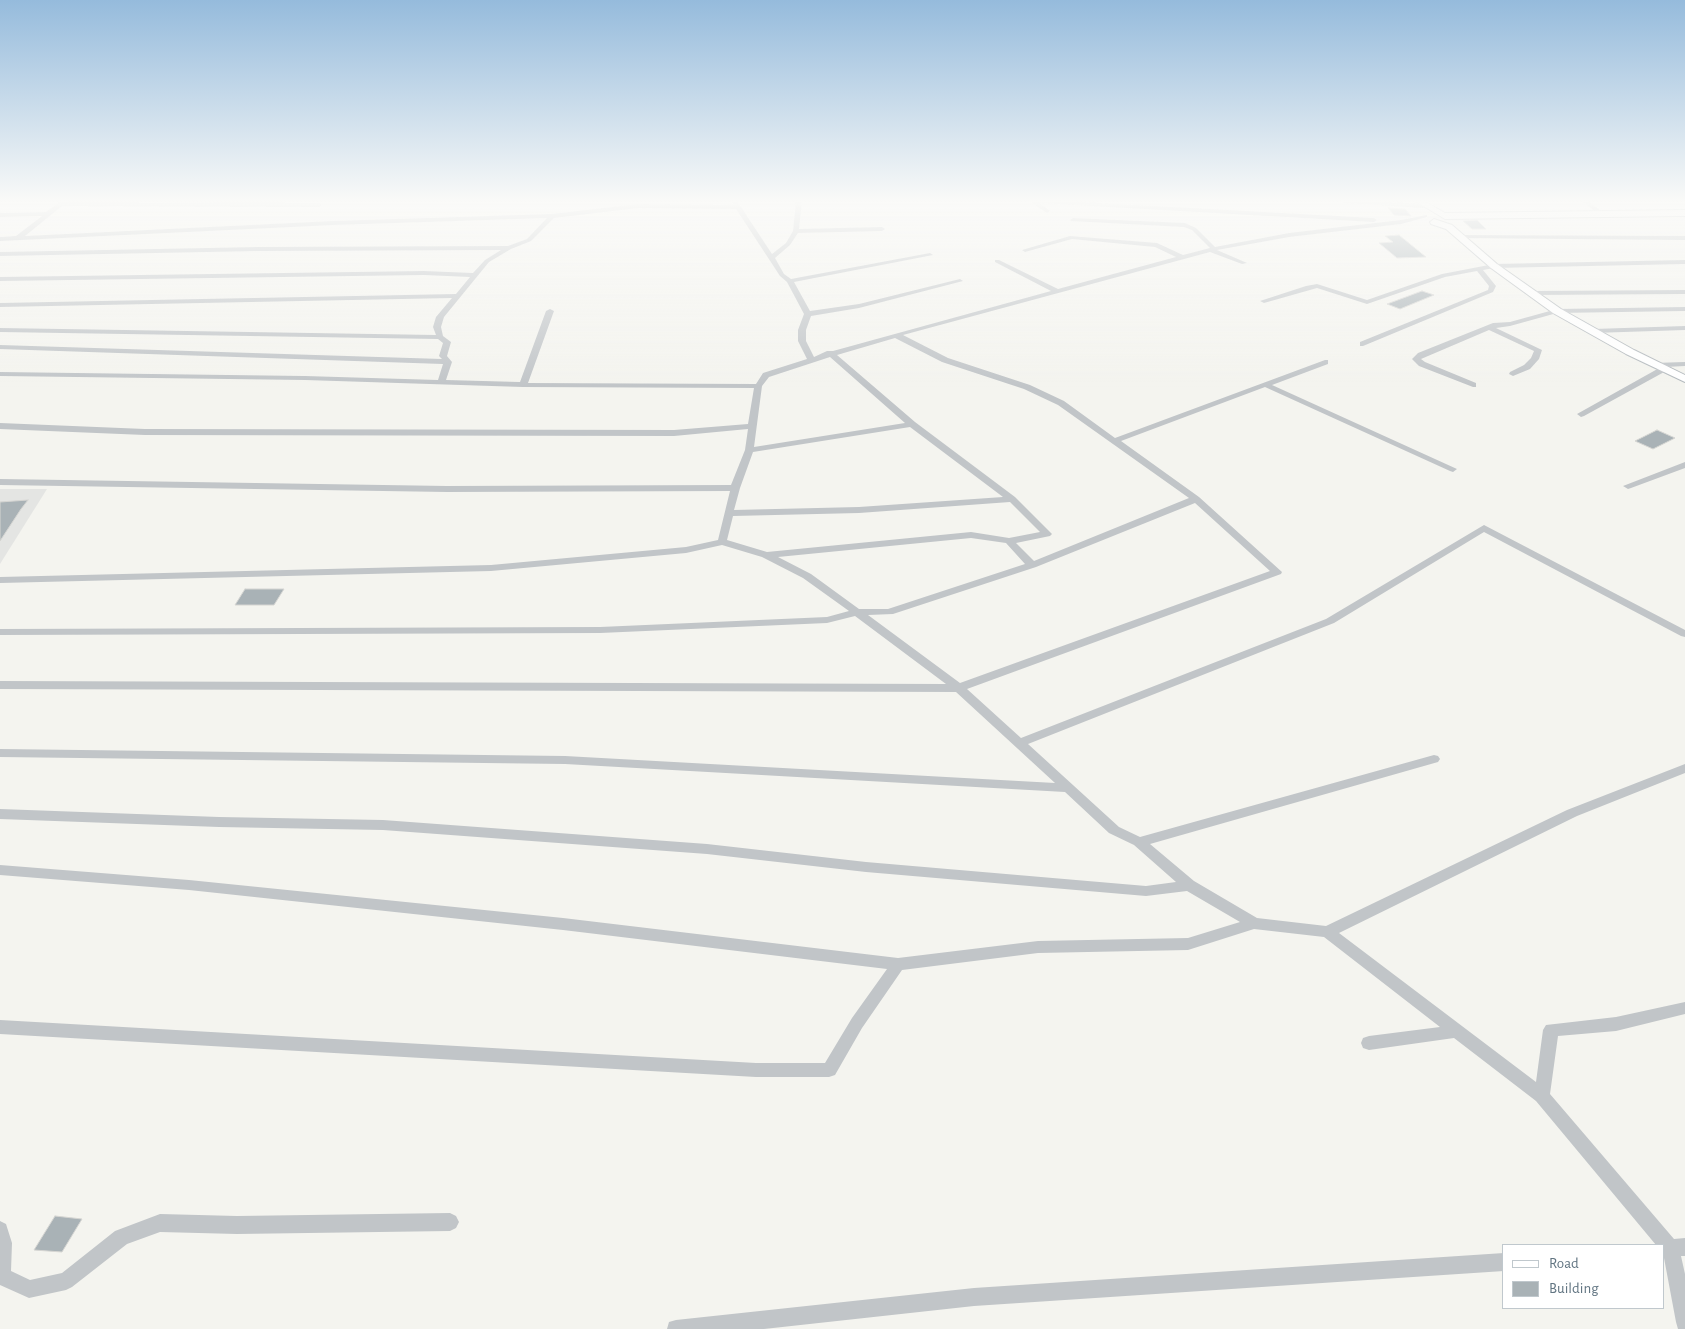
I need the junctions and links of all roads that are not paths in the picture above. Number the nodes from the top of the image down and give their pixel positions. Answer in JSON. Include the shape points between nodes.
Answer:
{"nodes":[{"id":1,"x":486,"y":263,"type":"edge"},
{"id":2,"x":774,"y":263,"type":"edge"},
{"id":3,"x":887,"y":263,"type":"edge"},
{"id":4,"x":1001,"y":263,"type":"edge"},
{"id":5,"x":1160,"y":263,"type":"edge"},
{"id":6,"x":1491,"y":263,"type":"edge"},
{"id":7,"x":1636,"y":263,"type":"edge"},
{"id":8,"x":1494,"y":266,"type":"junction"},
{"id":9,"x":1478,"y":268,"type":"junction"},
{"id":10,"x":475,"y":275,"type":"junction"},
{"id":11,"x":0,"y":279,"type":"edge"},
{"id":12,"x":960,"y":280,"type":"dead end"},
{"id":13,"x":790,"y":281,"type":"junction"},
{"id":14,"x":1059,"y":292,"type":"junction"},
{"id":15,"x":1685,"y":292,"type":"edge"},
{"id":16,"x":1532,"y":293,"type":"junction"},
{"id":17,"x":458,"y":296,"type":"junction"},
{"id":18,"x":1264,"y":301,"type":"dead end"},
{"id":19,"x":0,"y":305,"type":"edge"},
{"id":20,"x":1685,"y":309,"type":"edge"},
{"id":21,"x":550,"y":311,"type":"dead end"},
{"id":22,"x":1558,"y":311,"type":"junction"},
{"id":23,"x":808,"y":314,"type":"junction"},
{"id":24,"x":1490,"y":328,"type":"junction"},
{"id":25,"x":1685,"y":328,"type":"edge"},
{"id":26,"x":0,"y":330,"type":"edge"},
{"id":27,"x":1593,"y":331,"type":"junction"},
{"id":28,"x":896,"y":335,"type":"junction"},
{"id":29,"x":440,"y":337,"type":"junction"},
{"id":30,"x":1363,"y":344,"type":"dead end"},
{"id":31,"x":0,"y":347,"type":"edge"},
{"id":32,"x":830,"y":353,"type":"junction"},
{"id":33,"x":811,"y":359,"type":"junction"},
{"id":34,"x":448,"y":362,"type":"junction"},
{"id":35,"x":1325,"y":362,"type":"dead end"},
{"id":36,"x":1685,"y":364,"type":"edge"},
{"id":37,"x":1660,"y":367,"type":"junction"},
{"id":38,"x":0,"y":374,"type":"edge"},
{"id":39,"x":1513,"y":374,"type":"dead end"},
{"id":40,"x":1685,"y":379,"type":"edge"},
{"id":41,"x":441,"y":383,"type":"junction"},
{"id":42,"x":1264,"y":384,"type":"junction"},
{"id":43,"x":523,"y":385,"type":"junction"},
{"id":44,"x":1473,"y":385,"type":"dead end"},
{"id":45,"x":758,"y":386,"type":"junction"},
{"id":46,"x":1581,"y":414,"type":"dead end"},
{"id":47,"x":912,"y":424,"type":"junction"},
{"id":48,"x":0,"y":426,"type":"edge"},
{"id":49,"x":754,"y":426,"type":"junction"},
{"id":50,"x":1114,"y":441,"type":"junction"},
{"id":51,"x":749,"y":450,"type":"junction"},
{"id":52,"x":1685,"y":466,"type":"edge"},
{"id":53,"x":1452,"y":469,"type":"dead end"},
{"id":54,"x":0,"y":482,"type":"edge"},
{"id":55,"x":1628,"y":486,"type":"dead end"},
{"id":56,"x":735,"y":488,"type":"junction"},
{"id":57,"x":1012,"y":499,"type":"junction"},
{"id":58,"x":1196,"y":499,"type":"junction"},
{"id":59,"x":729,"y":513,"type":"junction"},
{"id":60,"x":1009,"y":541,"type":"junction"},
{"id":61,"x":722,"y":542,"type":"junction"},
{"id":62,"x":766,"y":556,"type":"junction"},
{"id":63,"x":1032,"y":564,"type":"junction"},
{"id":64,"x":0,"y":580,"type":"edge"},
{"id":65,"x":857,"y":612,"type":"junction"},
{"id":66,"x":0,"y":632,"type":"edge"},
{"id":67,"x":1685,"y":634,"type":"edge"},
{"id":68,"x":0,"y":685,"type":"edge"},
{"id":69,"x":960,"y":688,"type":"junction"},
{"id":70,"x":1020,"y":743,"type":"junction"},
{"id":71,"x":0,"y":753,"type":"edge"},
{"id":72,"x":1434,"y":759,"type":"dead end"},
{"id":73,"x":1685,"y":768,"type":"edge"},
{"id":74,"x":1066,"y":788,"type":"junction"},
{"id":75,"x":0,"y":814,"type":"edge"},
{"id":76,"x":1139,"y":842,"type":"junction"},
{"id":77,"x":0,"y":870,"type":"edge"},
{"id":78,"x":1189,"y":885,"type":"junction"},
{"id":79,"x":1254,"y":923,"type":"junction"},
{"id":80,"x":1327,"y":932,"type":"junction"},
{"id":81,"x":898,"y":964,"type":"junction"},
{"id":82,"x":1685,"y":1008,"type":"edge"},
{"id":83,"x":0,"y":1027,"type":"edge"},
{"id":84,"x":1457,"y":1031,"type":"junction"},
{"id":85,"x":1369,"y":1043,"type":"dead end"},
{"id":86,"x":1542,"y":1096,"type":"junction"},
{"id":87,"x":450,"y":1222,"type":"dead end"},
{"id":88,"x":0,"y":1230,"type":"edge"},
{"id":89,"x":1673,"y":1248,"type":"edge"},
{"id":90,"x":1502,"y":1262,"type":"edge"},
{"id":91,"x":1685,"y":1322,"type":"edge"},
{"id":92,"x":676,"y":1329,"type":"edge"}],
"edges":[{"from":1,"to":10,"type":"street"},
{"from":2,"to":13,"type":"street"},
{"from":3,"to":13,"type":"street"},
{"from":4,"to":14,"type":"street"},
{"from":5,"to":14,"type":"street"},
{"from":6,"to":8,"type":"street"},
{"from":7,"to":8,"type":"street"},
{"from":8,"to":9,"type":"street"},
{"from":8,"to":16,"type":"street"},
{"from":9,"to":18,"type":"street","via":[[1367,302],[1317,286]]},
{"from":9,"to":30,"type":"street","via":[[1493,286],[1492,291]]},
{"from":10,"to":11,"type":"street"},
{"from":10,"to":17,"type":"street"},
{"from":12,"to":23,"type":"street","via":[[859,306]]},
{"from":13,"to":23,"type":"street"},
{"from":14,"to":28,"type":"street"},
{"from":15,"to":16,"type":"street"},
{"from":16,"to":22,"type":"street"},
{"from":17,"to":19,"type":"street"},
{"from":17,"to":29,"type":"street","via":[[440,317],[437,327]]},
{"from":20,"to":22,"type":"street"},
{"from":21,"to":43,"type":"street"},
{"from":22,"to":24,"type":"street"},
{"from":22,"to":27,"type":"street"},
{"from":23,"to":33,"type":"street","via":[[802,340]]},
{"from":24,"to":39,"type":"street","via":[[1538,350],[1535,360]]},
{"from":24,"to":44,"type":"street","via":[[1421,354],[1416,359]]},
{"from":25,"to":27,"type":"street"},
{"from":26,"to":29,"type":"street"},
{"from":27,"to":37,"type":"street"},
{"from":28,"to":32,"type":"street"},
{"from":28,"to":50,"type":"street","via":[[945,360],[1027,387],[1061,403]]},
{"from":29,"to":34,"type":"street","via":[[446,342],[443,356]]},
{"from":31,"to":34,"type":"street"},
{"from":32,"to":33,"type":"street"},
{"from":32,"to":47,"type":"street"},
{"from":33,"to":45,"type":"street","via":[[766,375]]},
{"from":34,"to":41,"type":"street"},
{"from":35,"to":42,"type":"street"},
{"from":36,"to":37,"type":"street"},
{"from":37,"to":40,"type":"street"},
{"from":37,"to":46,"type":"street"},
{"from":38,"to":41,"type":"street"},
{"from":41,"to":43,"type":"street"},
{"from":42,"to":50,"type":"street"},
{"from":42,"to":53,"type":"street"},
{"from":43,"to":45,"type":"street"},
{"from":45,"to":49,"type":"street"},
{"from":47,"to":51,"type":"street"},
{"from":47,"to":57,"type":"street"},
{"from":48,"to":49,"type":"street","via":[[145,432],[674,433]]},
{"from":49,"to":51,"type":"street"},
{"from":50,"to":58,"type":"street"},
{"from":51,"to":56,"type":"street"},
{"from":52,"to":55,"type":"street"},
{"from":54,"to":56,"type":"street","via":[[447,489]]},
{"from":56,"to":59,"type":"street"},
{"from":57,"to":59,"type":"street","via":[[897,508]]},
{"from":57,"to":60,"type":"street","via":[[1047,534]]},
{"from":58,"to":63,"type":"street"},
{"from":58,"to":69,"type":"street","via":[[1277,572]]},
{"from":59,"to":61,"type":"street"},
{"from":60,"to":62,"type":"street","via":[[971,535]]},
{"from":60,"to":63,"type":"street"},
{"from":61,"to":62,"type":"street"},
{"from":61,"to":64,"type":"street","via":[[686,550],[491,568]]},
{"from":62,"to":65,"type":"street","via":[[807,576]]},
{"from":63,"to":65,"type":"street","via":[[889,612]]},
{"from":65,"to":66,"type":"street","via":[[827,620],[600,630]]},
{"from":65,"to":69,"type":"street"},
{"from":67,"to":70,"type":"street","via":[[1484,528],[1330,621]]},
{"from":68,"to":69,"type":"street"},
{"from":69,"to":70,"type":"street"},
{"from":70,"to":74,"type":"street"},
{"from":71,"to":74,"type":"street","via":[[565,760]]},
{"from":72,"to":76,"type":"street"},
{"from":73,"to":80,"type":"street","via":[[1572,813]]},
{"from":74,"to":76,"type":"street","via":[[1114,830]]},
{"from":75,"to":78,"type":"street","via":[[383,825],[560,836],[1146,892]]},
{"from":76,"to":78,"type":"street"},
{"from":77,"to":81,"type":"street","via":[[189,885],[533,921]]},
{"from":78,"to":79,"type":"street"},
{"from":79,"to":80,"type":"street"},
{"from":79,"to":81,"type":"street","via":[[1188,944],[1038,948]]},
{"from":80,"to":84,"type":"street"},
{"from":81,"to":83,"type":"street","via":[[829,1070],[746,1069]]},
{"from":82,"to":86,"type":"street","via":[[1616,1024],[1551,1030]]},
{"from":84,"to":85,"type":"street"},
{"from":84,"to":86,"type":"street"},
{"from":86,"to":89,"type":"street"},
{"from":87,"to":88,"type":"street","via":[[160,1223],[121,1236],[66,1281],[29,1289],[2,1276]]},
{"from":89,"to":91,"type":"street"},
{"from":90,"to":92,"type":"street","via":[[974,1297]]}]}
